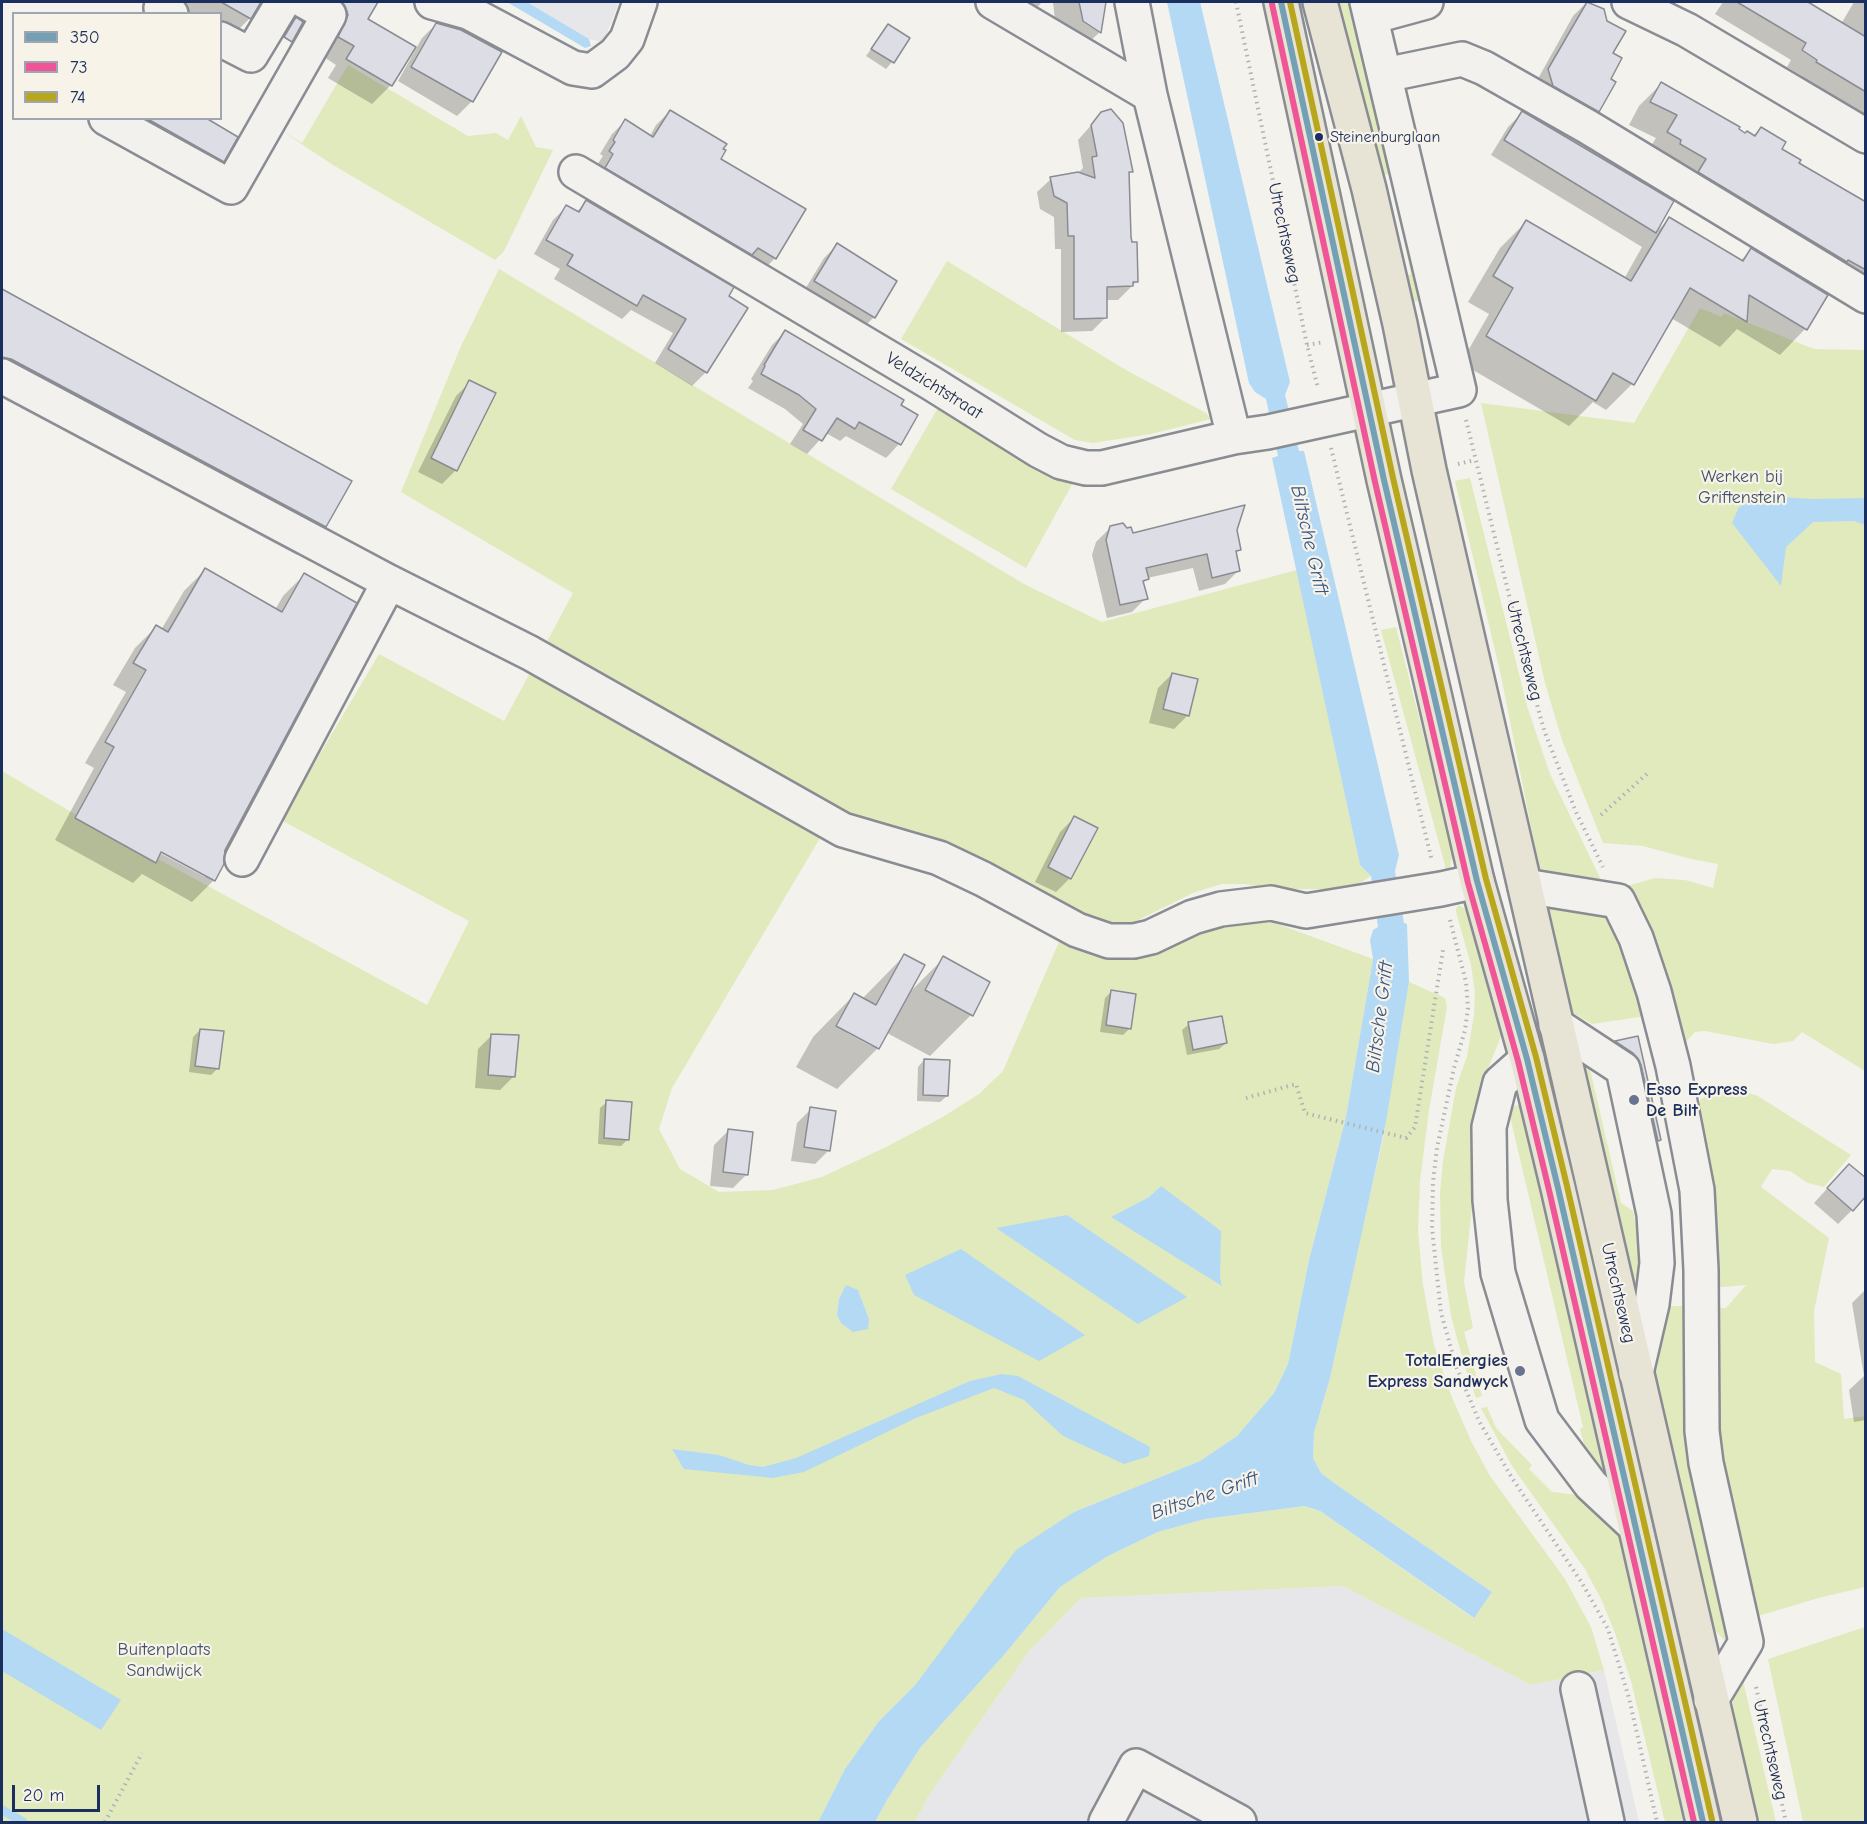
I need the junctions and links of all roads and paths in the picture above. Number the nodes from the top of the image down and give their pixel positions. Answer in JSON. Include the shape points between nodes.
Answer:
{"nodes":[{"id":1,"x":283,"y":2,"type":"edge"},
{"id":2,"x":306,"y":2,"type":"edge"},
{"id":3,"x":432,"y":2,"type":"edge"},
{"id":4,"x":640,"y":2,"type":"edge"},
{"id":5,"x":993,"y":2,"type":"edge"},
{"id":6,"x":1132,"y":2,"type":"edge"},
{"id":7,"x":1236,"y":2,"type":"edge"},
{"id":8,"x":1281,"y":2,"type":"edge"},
{"id":9,"x":1320,"y":2,"type":"edge"},
{"id":10,"x":1426,"y":2,"type":"edge"},
{"id":11,"x":1629,"y":2,"type":"edge"},
{"id":12,"x":1369,"y":9,"type":"edge"},
{"id":13,"x":222,"y":40,"type":"edge"},
{"id":14,"x":1385,"y":75,"type":"junction"},
{"id":15,"x":1150,"y":95,"type":"junction"},
{"id":16,"x":110,"y":120,"type":"edge"},
{"id":17,"x":1866,"y":135,"type":"edge"},
{"id":18,"x":576,"y":172,"type":"dead end"},
{"id":19,"x":1866,"y":296,"type":"edge"},
{"id":20,"x":2,"y":376,"type":"edge"},
{"id":21,"x":1459,"y":390,"type":"junction"},
{"id":22,"x":1415,"y":400,"type":"junction"},
{"id":23,"x":1370,"y":409,"type":"junction"},
{"id":24,"x":1296,"y":425,"type":"junction"},
{"id":25,"x":1234,"y":437,"type":"junction"},
{"id":26,"x":389,"y":582,"type":"junction"},
{"id":27,"x":1649,"y":772,"type":"dead end"},
{"id":28,"x":1600,"y":815,"type":"dead end"},
{"id":29,"x":242,"y":859,"type":"dead end"},
{"id":30,"x":1477,"y":881,"type":"junction"},
{"id":31,"x":1525,"y":886,"type":"junction"},
{"id":32,"x":1618,"y":901,"type":"junction"},
{"id":33,"x":1443,"y":950,"type":"dead end"},
{"id":34,"x":1556,"y":1025,"type":"junction"},
{"id":35,"x":1527,"y":1059,"type":"junction"},
{"id":36,"x":1246,"y":1098,"type":"dead end"},
{"id":37,"x":1636,"y":1373,"type":"junction"},
{"id":38,"x":1635,"y":1526,"type":"junction"},
{"id":39,"x":1746,"y":1642,"type":"junction"},
{"id":40,"x":1578,"y":1689,"type":"dead end"},
{"id":41,"x":1711,"y":1700,"type":"junction"},
{"id":42,"x":141,"y":1753,"type":"dead end"},
{"id":43,"x":105,"y":1822,"type":"edge"},
{"id":44,"x":1106,"y":1822,"type":"edge"},
{"id":45,"x":1239,"y":1822,"type":"edge"},
{"id":46,"x":1607,"y":1822,"type":"edge"},
{"id":47,"x":1703,"y":1822,"type":"edge"},
{"id":48,"x":1740,"y":1822,"type":"edge"},
{"id":49,"x":1786,"y":1822,"type":"edge"}],
"edges":[{"from":1,"to":13,"type":"street","via":[[251,56]]},
{"from":2,"to":16,"type":"street","via":[[329,15],[231,187]]},
{"from":3,"to":4,"type":"street","via":[[468,12],[573,68],[592,71],[627,39]]},
{"from":5,"to":15,"type":"street"},
{"from":6,"to":15,"type":"street"},
{"from":7,"to":24,"type":"path","name":"Utrechtseweg","via":[[1307,345]]},
{"from":8,"to":23,"type":"main road","name":"Utrechtseweg"},
{"from":9,"to":22,"type":"main road","name":"Utrechtseweg","via":[[1369,189]]},
{"from":10,"to":12,"type":"street"},
{"from":11,"to":17,"type":"street","via":[[1686,30]]},
{"from":12,"to":14,"type":"street"},
{"from":14,"to":19,"type":"street","via":[[1461,59],[1484,68]]},
{"from":14,"to":21,"type":"street"},
{"from":15,"to":25,"type":"street"},
{"from":18,"to":25,"type":"street","name":"Veldzichtstraat","via":[[1061,462],[1102,468]]},
{"from":20,"to":26,"type":"street"},
{"from":21,"to":22,"type":"street"},
{"from":21,"to":32,"type":"path","name":"Utrechtseweg","via":[[1544,730],[1576,812]]},
{"from":22,"to":23,"type":"street"},
{"from":22,"to":31,"type":"main road","name":"Utrechtseweg"},
{"from":23,"to":24,"type":"street"},
{"from":23,"to":30,"type":"main road","name":"Utrechtseweg"},
{"from":24,"to":25,"type":"street","name":"Veldzichtstraat"},
{"from":26,"to":29,"type":"street"},
{"from":26,"to":30,"type":"street","via":[[530,653],[843,830],[939,858],[1077,930],[1109,941],[1151,937],[1221,909],[1271,903],[1306,910]]},
{"from":27,"to":28,"type":"path"},
{"from":30,"to":35,"type":"main road","name":"Utrechtseweg"},
{"from":31,"to":32,"type":"street"},
{"from":31,"to":34,"type":"main road","name":"Utrechtseweg"},
{"from":32,"to":39,"type":"street","via":[[1636,938],[1654,992],[1697,1190],[1702,1431]]},
{"from":33,"to":36,"type":"path","via":[[1415,1127],[1406,1138],[1305,1113],[1296,1084]]},
{"from":34,"to":37,"type":"main road","name":"Utrechtseweg"},
{"from":34,"to":37,"type":"street","via":[[1623,1069],[1654,1214],[1657,1263]]},
{"from":35,"to":38,"type":"main road","name":"Utrechtseweg"},
{"from":35,"to":38,"type":"street","via":[[1500,1083],[1489,1127],[1490,1200],[1498,1273],[1542,1420],[1591,1485]]},
{"from":37,"to":41,"type":"main road","name":"Utrechtseweg"},
{"from":38,"to":47,"type":"main road","name":"Utrechtseweg"},
{"from":39,"to":41,"type":"street"},
{"from":39,"to":49,"type":"path","name":"Utrechtseweg"},
{"from":40,"to":46,"type":"street"},
{"from":41,"to":48,"type":"main road","name":"Utrechtseweg"},
{"from":42,"to":43,"type":"path"},
{"from":44,"to":45,"type":"street","via":[[1136,1766]]}]}
